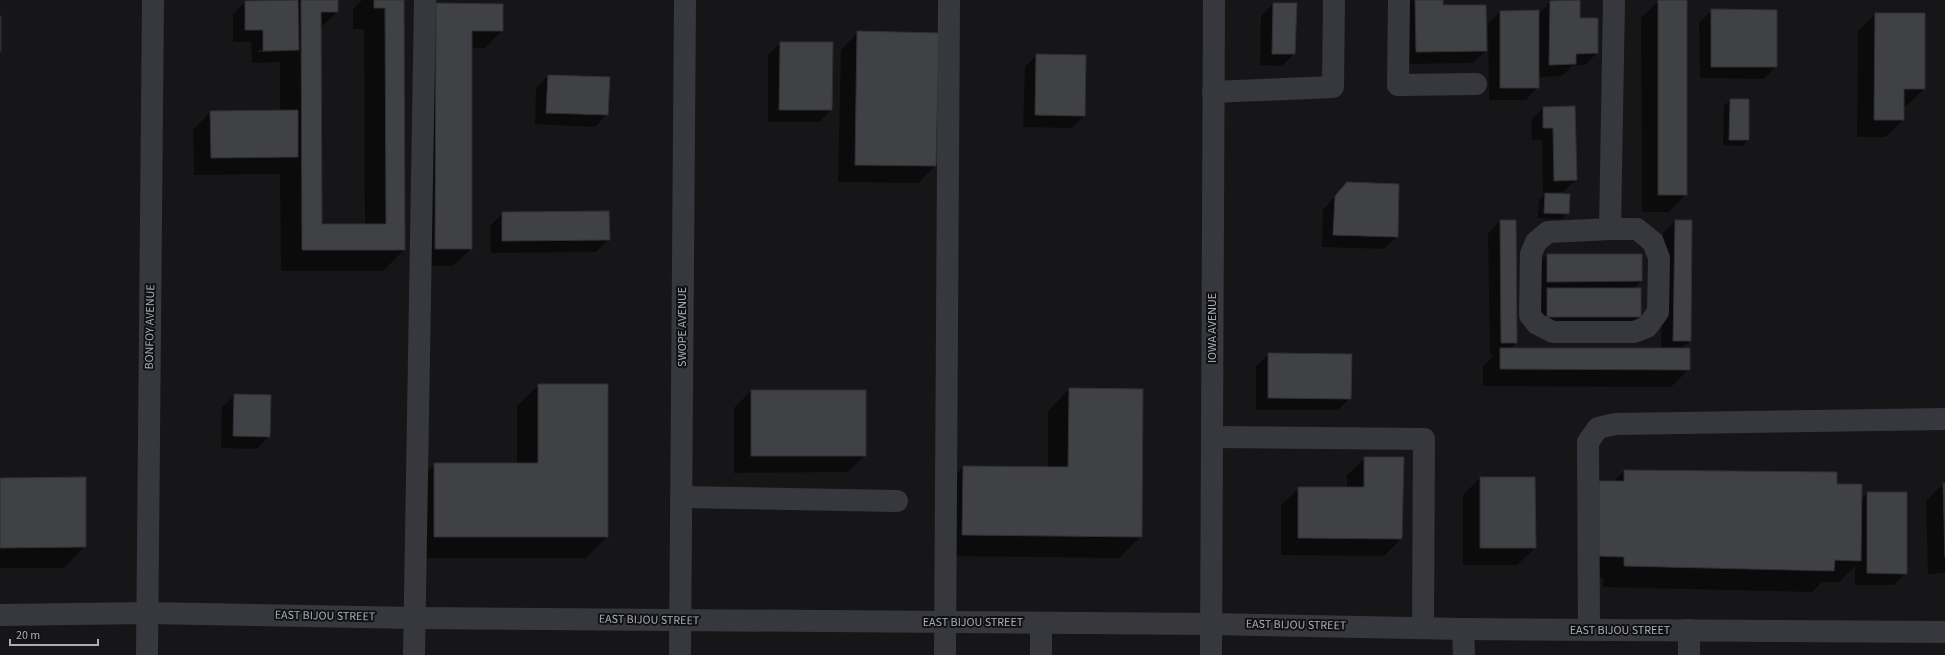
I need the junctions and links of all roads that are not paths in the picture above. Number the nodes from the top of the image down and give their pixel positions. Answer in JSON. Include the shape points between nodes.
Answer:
{"nodes":[{"id":1,"x":153,"y":0,"type":"edge"},
{"id":2,"x":425,"y":0,"type":"edge"},
{"id":3,"x":685,"y":0,"type":"edge"},
{"id":4,"x":949,"y":0,"type":"edge"},
{"id":5,"x":1214,"y":0,"type":"edge"},
{"id":6,"x":1334,"y":0,"type":"edge"},
{"id":7,"x":1399,"y":0,"type":"edge"},
{"id":8,"x":1614,"y":0,"type":"edge"},
{"id":9,"x":1476,"y":84,"type":"dead end"},
{"id":10,"x":1213,"y":92,"type":"junction"},
{"id":11,"x":1610,"y":229,"type":"junction"},
{"id":12,"x":1945,"y":419,"type":"edge"},
{"id":13,"x":1212,"y":437,"type":"junction"},
{"id":14,"x":681,"y":497,"type":"junction"},
{"id":15,"x":897,"y":501,"type":"dead end"},
{"id":16,"x":148,"y":613,"type":"junction"},
{"id":17,"x":0,"y":615,"type":"edge"},
{"id":18,"x":414,"y":618,"type":"junction"},
{"id":19,"x":680,"y":620,"type":"junction"},
{"id":20,"x":945,"y":622,"type":"junction"},
{"id":21,"x":1041,"y":623,"type":"junction"},
{"id":22,"x":1211,"y":624,"type":"junction"},
{"id":23,"x":1423,"y":628,"type":"junction"},
{"id":24,"x":1463,"y":629,"type":"junction"},
{"id":25,"x":1589,"y":630,"type":"junction"},
{"id":26,"x":1689,"y":630,"type":"junction"},
{"id":27,"x":1945,"y":632,"type":"edge"},
{"id":28,"x":147,"y":655,"type":"edge"},
{"id":29,"x":414,"y":655,"type":"edge"},
{"id":30,"x":680,"y":655,"type":"edge"},
{"id":31,"x":945,"y":655,"type":"edge"},
{"id":32,"x":1041,"y":655,"type":"edge"},
{"id":33,"x":1211,"y":655,"type":"edge"},
{"id":34,"x":1464,"y":655,"type":"edge"},
{"id":35,"x":1689,"y":655,"type":"edge"}],
"edges":[{"from":1,"to":16,"type":"street","name":"BONFOY AVENUE"},
{"from":2,"to":18,"type":"street"},
{"from":3,"to":14,"type":"street","name":"SWOPE AVENUE"},
{"from":4,"to":20,"type":"street"},
{"from":5,"to":10,"type":"street","name":"IOWA AVENUE"},
{"from":6,"to":10,"type":"street","via":[[1333,87]]},
{"from":7,"to":9,"type":"street","via":[[1398,85]]},
{"from":8,"to":11,"type":"street"},
{"from":10,"to":13,"type":"street","name":"IOWA AVENUE"},
{"from":11,"to":11,"type":"street","via":[[1637,229],[1653,242],[1659,258],[1658,312],[1647,327],[1634,332],[1553,332],[1537,324],[1530,315],[1531,254],[1536,242],[1548,232]]},
{"from":12,"to":25,"type":"street","via":[[1615,424],[1598,428],[1588,442]]},
{"from":13,"to":22,"type":"street","name":"IOWA AVENUE"},
{"from":13,"to":23,"type":"street","via":[[1424,438]]},
{"from":14,"to":15,"type":"street"},
{"from":14,"to":19,"type":"street","name":"SWOPE AVENUE"},
{"from":16,"to":17,"type":"street","name":"EAST BIJOU STREET"},
{"from":16,"to":18,"type":"street","name":"EAST BIJOU STREET"},
{"from":16,"to":28,"type":"street","name":"BONFOY AVENUE"},
{"from":18,"to":19,"type":"street","name":"EAST BIJOU STREET"},
{"from":18,"to":29,"type":"street"},
{"from":19,"to":20,"type":"street","name":"EAST BIJOU STREET"},
{"from":19,"to":30,"type":"street","name":"SWOPE AVENUE"},
{"from":20,"to":21,"type":"street","name":"EAST BIJOU STREET"},
{"from":20,"to":31,"type":"street"},
{"from":21,"to":22,"type":"street","name":"EAST BIJOU STREET"},
{"from":21,"to":32,"type":"street"},
{"from":22,"to":23,"type":"street","name":"EAST BIJOU STREET"},
{"from":22,"to":33,"type":"street","name":"IOWA AVENUE"},
{"from":23,"to":24,"type":"street","name":"EAST BIJOU STREET"},
{"from":24,"to":25,"type":"street","name":"EAST BIJOU STREET"},
{"from":24,"to":34,"type":"street"},
{"from":25,"to":26,"type":"street","name":"EAST BIJOU STREET"},
{"from":26,"to":27,"type":"street","name":"EAST BIJOU STREET"},
{"from":26,"to":35,"type":"street"}]}
